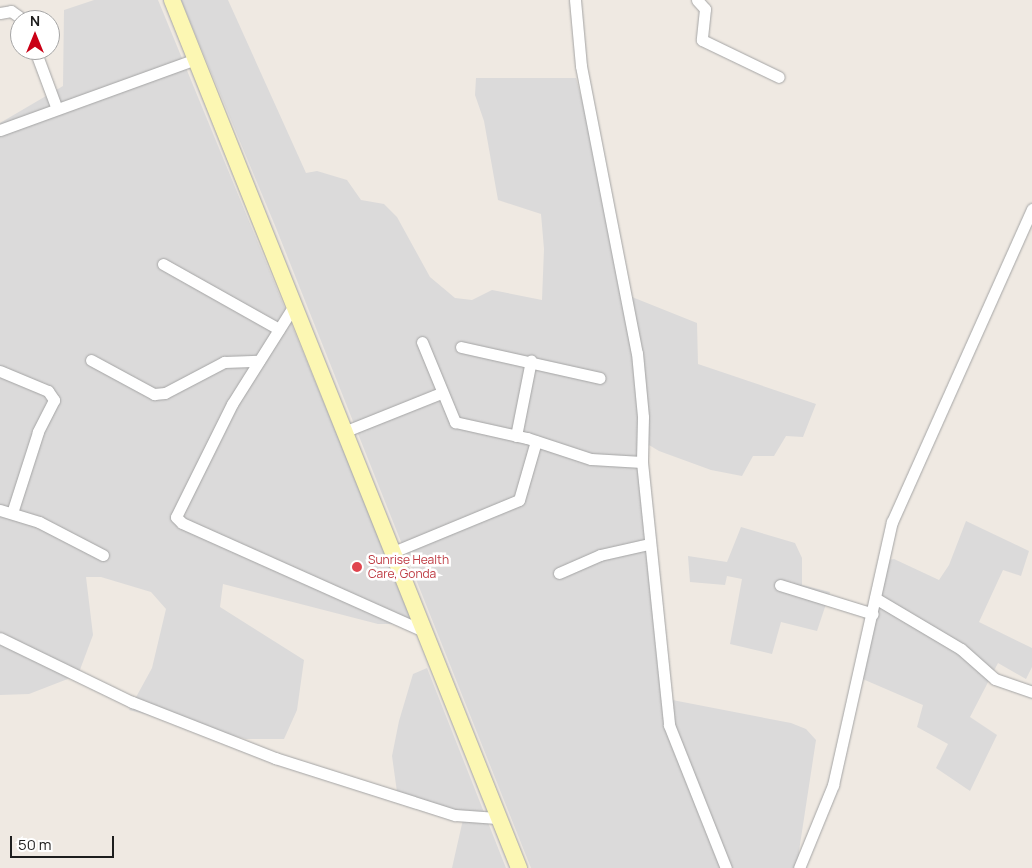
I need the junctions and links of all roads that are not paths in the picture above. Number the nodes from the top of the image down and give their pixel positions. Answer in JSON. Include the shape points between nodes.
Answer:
{"nodes":[{"id":1,"x":172,"y":0,"type":"edge"},
{"id":2,"x":574,"y":0,"type":"edge"},
{"id":3,"x":697,"y":0,"type":"edge"},
{"id":4,"x":196,"y":59,"type":"junction"},
{"id":5,"x":39,"y":60,"type":"edge"},
{"id":6,"x":780,"y":77,"type":"dead end"},
{"id":7,"x":57,"y":109,"type":"junction"},
{"id":8,"x":0,"y":130,"type":"edge"},
{"id":9,"x":1032,"y":209,"type":"edge"},
{"id":10,"x":163,"y":264,"type":"dead end"},
{"id":11,"x":295,"y":304,"type":"junction"},
{"id":12,"x":279,"y":329,"type":"junction"},
{"id":13,"x":422,"y":342,"type":"dead end"},
{"id":14,"x":461,"y":347,"type":"dead end"},
{"id":15,"x":91,"y":360,"type":"dead end"},
{"id":16,"x":531,"y":360,"type":"junction"},
{"id":17,"x":259,"y":361,"type":"junction"},
{"id":18,"x":0,"y":371,"type":"edge"},
{"id":19,"x":600,"y":378,"type":"dead end"},
{"id":20,"x":440,"y":393,"type":"junction"},
{"id":21,"x":346,"y":431,"type":"junction"},
{"id":22,"x":516,"y":436,"type":"junction"},
{"id":23,"x":536,"y":442,"type":"junction"},
{"id":24,"x":642,"y":462,"type":"junction"},
{"id":25,"x":0,"y":510,"type":"edge"},
{"id":26,"x":12,"y":513,"type":"junction"},
{"id":27,"x":649,"y":544,"type":"junction"},
{"id":28,"x":393,"y":552,"type":"junction"},
{"id":29,"x":103,"y":555,"type":"dead end"},
{"id":30,"x":559,"y":573,"type":"dead end"},
{"id":31,"x":780,"y":586,"type":"dead end"},
{"id":32,"x":875,"y":598,"type":"junction"},
{"id":33,"x":873,"y":614,"type":"junction"},
{"id":34,"x":422,"y":631,"type":"junction"},
{"id":35,"x":0,"y":638,"type":"edge"},
{"id":36,"x":1032,"y":692,"type":"edge"},
{"id":37,"x":497,"y":818,"type":"junction"},
{"id":38,"x":519,"y":868,"type":"edge"},
{"id":39,"x":726,"y":868,"type":"edge"},
{"id":40,"x":799,"y":868,"type":"edge"}],
"edges":[{"from":1,"to":4,"type":"main road"},
{"from":2,"to":24,"type":"street","via":[[581,66],[637,353],[643,416]]},
{"from":3,"to":6,"type":"street","via":[[705,9],[702,40]]},
{"from":4,"to":7,"type":"street"},
{"from":4,"to":11,"type":"main road"},
{"from":5,"to":7,"type":"street"},
{"from":7,"to":8,"type":"street"},
{"from":9,"to":32,"type":"street","via":[[892,522],[880,560]]},
{"from":10,"to":12,"type":"street"},
{"from":11,"to":12,"type":"street"},
{"from":11,"to":21,"type":"main road"},
{"from":12,"to":17,"type":"street"},
{"from":13,"to":20,"type":"street"},
{"from":14,"to":16,"type":"street"},
{"from":15,"to":17,"type":"street","via":[[154,394],[165,393],[224,362]]},
{"from":16,"to":19,"type":"street"},
{"from":16,"to":22,"type":"street"},
{"from":17,"to":34,"type":"street","via":[[176,512],[178,520]]},
{"from":18,"to":26,"type":"street","via":[[48,391],[54,400],[38,432]]},
{"from":20,"to":21,"type":"street"},
{"from":20,"to":22,"type":"street","via":[[455,422]]},
{"from":21,"to":28,"type":"main road"},
{"from":22,"to":23,"type":"street"},
{"from":23,"to":24,"type":"street","via":[[591,459]]},
{"from":23,"to":28,"type":"street","via":[[519,500]]},
{"from":24,"to":27,"type":"street"},
{"from":25,"to":26,"type":"street"},
{"from":26,"to":29,"type":"street","via":[[39,522]]},
{"from":27,"to":30,"type":"street","via":[[600,555]]},
{"from":27,"to":39,"type":"street","via":[[670,731]]},
{"from":28,"to":34,"type":"main road"},
{"from":31,"to":33,"type":"street"},
{"from":32,"to":33,"type":"street"},
{"from":32,"to":36,"type":"street","via":[[961,649],[995,680]]},
{"from":33,"to":40,"type":"street","via":[[833,785]]},
{"from":34,"to":37,"type":"main road"},
{"from":35,"to":37,"type":"street","via":[[132,702],[275,758],[455,816]]},
{"from":37,"to":38,"type":"main road"}]}
